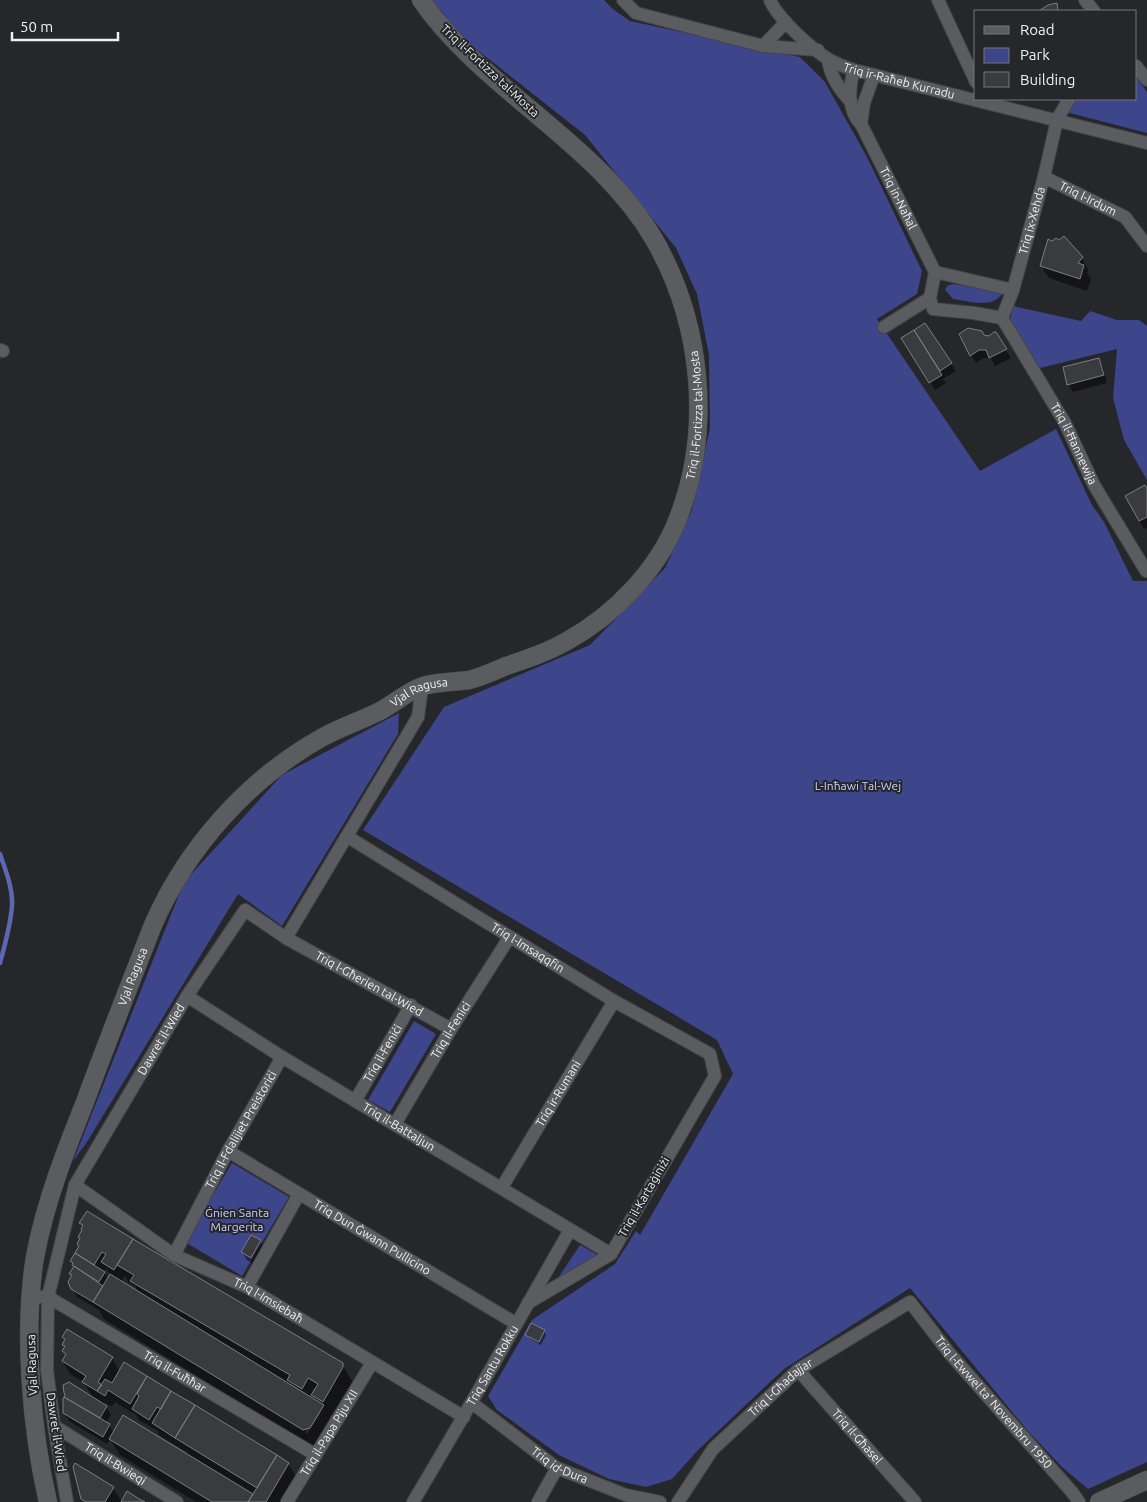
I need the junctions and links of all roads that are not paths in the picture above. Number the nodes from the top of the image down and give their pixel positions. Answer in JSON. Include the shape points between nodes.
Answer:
{"nodes":[{"id":1,"x":420,"y":0,"type":"edge"},
{"id":2,"x":623,"y":0,"type":"edge"},
{"id":3,"x":770,"y":0,"type":"edge"},
{"id":4,"x":938,"y":0,"type":"edge"},
{"id":5,"x":1085,"y":0,"type":"edge"},
{"id":6,"x":1093,"y":10,"type":"edge"},
{"id":7,"x":786,"y":22,"type":"junction"},
{"id":8,"x":763,"y":46,"type":"junction"},
{"id":9,"x":818,"y":50,"type":"junction"},
{"id":10,"x":828,"y":59,"type":"junction"},
{"id":11,"x":1137,"y":67,"type":"edge"},
{"id":12,"x":854,"y":70,"type":"junction"},
{"id":13,"x":874,"y":75,"type":"junction"},
{"id":14,"x":974,"y":78,"type":"edge"},
{"id":15,"x":1147,"y":79,"type":"edge"},
{"id":16,"x":974,"y":99,"type":"edge"},
{"id":17,"x":1067,"y":100,"type":"edge"},
{"id":18,"x":984,"y":101,"type":"edge"},
{"id":19,"x":850,"y":102,"type":"junction"},
{"id":20,"x":1057,"y":120,"type":"junction"},
{"id":21,"x":861,"y":124,"type":"junction"},
{"id":22,"x":1147,"y":143,"type":"edge"},
{"id":23,"x":1044,"y":177,"type":"junction"},
{"id":24,"x":1147,"y":246,"type":"edge"},
{"id":25,"x":935,"y":272,"type":"junction"},
{"id":26,"x":1013,"y":290,"type":"junction"},
{"id":27,"x":930,"y":298,"type":"junction"},
{"id":28,"x":1002,"y":318,"type":"junction"},
{"id":29,"x":884,"y":327,"type":"dead end"},
{"id":30,"x":1146,"y":571,"type":"dead end"},
{"id":31,"x":535,"y":656,"type":"joint"},
{"id":32,"x":422,"y":686,"type":"junction"},
{"id":33,"x":348,"y":837,"type":"junction"},
{"id":34,"x":286,"y":938,"type":"junction"},
{"id":35,"x":510,"y":938,"type":"junction"},
{"id":36,"x":187,"y":996,"type":"junction"},
{"id":37,"x":614,"y":1001,"type":"junction"},
{"id":38,"x":412,"y":1006,"type":"junction"},
{"id":39,"x":451,"y":1029,"type":"junction"},
{"id":40,"x":710,"y":1054,"type":"joint"},
{"id":41,"x":282,"y":1058,"type":"junction"},
{"id":42,"x":355,"y":1101,"type":"junction"},
{"id":43,"x":395,"y":1124,"type":"junction"},
{"id":44,"x":228,"y":1151,"type":"junction"},
{"id":45,"x":75,"y":1185,"type":"junction"},
{"id":46,"x":502,"y":1187,"type":"junction"},
{"id":47,"x":299,"y":1194,"type":"junction"},
{"id":48,"x":570,"y":1230,"type":"junction"},
{"id":49,"x":611,"y":1254,"type":"junction"},
{"id":50,"x":174,"y":1255,"type":"junction"},
{"id":51,"x":246,"y":1288,"type":"junction"},
{"id":52,"x":30,"y":1297,"type":"junction"},
{"id":53,"x":48,"y":1297,"type":"junction"},
{"id":54,"x":910,"y":1302,"type":"joint"},
{"id":55,"x":528,"y":1303,"type":"junction"},
{"id":56,"x":515,"y":1323,"type":"junction"},
{"id":57,"x":372,"y":1363,"type":"junction"},
{"id":58,"x":798,"y":1370,"type":"junction"},
{"id":59,"x":472,"y":1403,"type":"junction"},
{"id":60,"x":464,"y":1417,"type":"junction"},
{"id":61,"x":54,"y":1426,"type":"junction"},
{"id":62,"x":316,"y":1456,"type":"junction"},
{"id":63,"x":557,"y":1468,"type":"junction"},
{"id":64,"x":1147,"y":1480,"type":"edge"},
{"id":65,"x":48,"y":1502,"type":"edge"},
{"id":66,"x":66,"y":1502,"type":"edge"},
{"id":67,"x":177,"y":1502,"type":"edge"},
{"id":68,"x":286,"y":1502,"type":"edge"},
{"id":69,"x":413,"y":1502,"type":"edge"},
{"id":70,"x":538,"y":1502,"type":"edge"},
{"id":71,"x":660,"y":1502,"type":"edge"},
{"id":72,"x":678,"y":1502,"type":"edge"},
{"id":73,"x":916,"y":1502,"type":"edge"},
{"id":74,"x":1079,"y":1502,"type":"edge"},
{"id":75,"x":1099,"y":1502,"type":"edge"}],
"edges":[{"from":1,"to":31,"type":"main road","name":"Triq il-Fortizza tal-Mosta","via":[[453,40],[617,189],[653,237],[667,263],[692,337],[698,417],[694,458],[677,522],[647,573],[622,599],[598,621]]},
{"from":2,"to":8,"type":"street","via":[[636,13]]},
{"from":3,"to":7,"type":"street"},
{"from":4,"to":14,"type":"street"},
{"from":5,"to":6,"type":"street"},
{"from":7,"to":8,"type":"street"},
{"from":7,"to":9,"type":"street"},
{"from":8,"to":9,"type":"street"},
{"from":9,"to":10,"type":"street"},
{"from":10,"to":12,"type":"street","name":"Triq ir-Raħeb Kurradu"},
{"from":10,"to":19,"type":"street","name":"Triq in-Naħal","via":[[830,71]]},
{"from":11,"to":15,"type":"street"},
{"from":12,"to":13,"type":"street","name":"Triq ir-Raħeb Kurradu"},
{"from":12,"to":19,"type":"street"},
{"from":13,"to":16,"type":"street","name":"Triq ir-Raħeb Kurradu"},
{"from":13,"to":21,"type":"street"},
{"from":17,"to":20,"type":"street"},
{"from":18,"to":20,"type":"street","name":"Triq ir-Raħeb Kurradu"},
{"from":19,"to":21,"type":"street","name":"Triq in-Naħal"},
{"from":20,"to":22,"type":"street","name":"Triq ir-Raħeb Kurradu"},
{"from":20,"to":23,"type":"street","name":"Triq ix-Xehda"},
{"from":21,"to":25,"type":"street","name":"Triq in-Naħal"},
{"from":23,"to":24,"type":"street","name":"Triq l-Irdum","via":[[1124,217]]},
{"from":23,"to":26,"type":"street","name":"Triq ix-Xehda"},
{"from":25,"to":26,"type":"street"},
{"from":25,"to":27,"type":"street"},
{"from":26,"to":28,"type":"street","name":"Triq ix-Xehda"},
{"from":27,"to":28,"type":"street","via":[[933,309]]},
{"from":27,"to":29,"type":"street"},
{"from":28,"to":30,"type":"street","name":"Triq il-Ħannewija","via":[[1066,423],[1094,485]]},
{"from":31,"to":32,"type":"main road","name":"Vjal Ragusa","via":[[473,679]]},
{"from":32,"to":33,"type":"street","via":[[418,717]]},
{"from":32,"to":52,"type":"main road","name":"Vjal Ragusa","via":[[380,712],[322,738],[268,775],[224,816],[184,867],[153,924],[66,1152],[46,1215]]},
{"from":33,"to":34,"type":"street"},
{"from":33,"to":35,"type":"street","name":"Triq l-Imsaqqfin"},
{"from":34,"to":36,"type":"street","name":"Dawret il-Wied","via":[[245,910]]},
{"from":34,"to":38,"type":"street","name":"Triq l-Għerien tal-Wied"},
{"from":35,"to":37,"type":"street","name":"Triq l-Imsaqqfin"},
{"from":35,"to":39,"type":"street","name":"Triq il-Fenici"},
{"from":36,"to":41,"type":"street","name":"Triq il-Battaljun"},
{"from":36,"to":45,"type":"street","name":"Dawret il-Wied"},
{"from":37,"to":40,"type":"street","name":"Triq l-Imsaqqfin"},
{"from":37,"to":46,"type":"street","name":"Triq ir-Rumani"},
{"from":38,"to":39,"type":"street","name":"Triq l-Għerien tal-Wied"},
{"from":38,"to":42,"type":"street","name":"Triq il-Feniċi"},
{"from":39,"to":43,"type":"street","name":"Triq il-Fenici"},
{"from":40,"to":49,"type":"street","name":"Triq il-Kartaġiniżi","via":[[715,1076]]},
{"from":41,"to":42,"type":"street","name":"Triq il-Battaljun"},
{"from":41,"to":44,"type":"street","name":"Triq il-Fdalijiet Preistoriċi"},
{"from":42,"to":43,"type":"street","name":"Triq il-Battaljun"},
{"from":43,"to":46,"type":"street","name":"Triq il-Battaljun"},
{"from":44,"to":47,"type":"street","name":"Triq Dun Ġwann Pullicino"},
{"from":44,"to":50,"type":"street","name":"Triq il-Fdalijiet Preistoriċi"},
{"from":45,"to":50,"type":"street","name":"Triq l-Imsiebaħ"},
{"from":45,"to":53,"type":"street","name":"Dawret il-Wied"},
{"from":46,"to":48,"type":"street","name":"Triq il-Battaljun"},
{"from":47,"to":51,"type":"street"},
{"from":47,"to":56,"type":"street","name":"Triq Dun Ġwann Pullicino"},
{"from":48,"to":49,"type":"street","name":"Triq il-Battaljun"},
{"from":48,"to":55,"type":"street","name":"Triq Santu Rokku"},
{"from":49,"to":55,"type":"street","name":"Triq il-Kartaġiniżi"},
{"from":50,"to":51,"type":"street","name":"Triq l-Imsiebaħ"},
{"from":51,"to":57,"type":"street","name":"Triq l-Imsiebaħ"},
{"from":52,"to":53,"type":"street"},
{"from":52,"to":65,"type":"main road","name":"Vjal Ragusa","via":[[36,1440]]},
{"from":53,"to":61,"type":"street","name":"Dawret il-Wied","via":[[47,1370]]},
{"from":53,"to":62,"type":"street","name":"Triq il-Fuħħar"},
{"from":54,"to":58,"type":"street","name":"Triq l-Għadajjar"},
{"from":54,"to":74,"type":"street","name":"Triq l-Ewwel ta' Novembru 1950","via":[[950,1354]]},
{"from":55,"to":56,"type":"street","name":"Triq Santu Rokku"},
{"from":56,"to":59,"type":"street","name":"Triq Santu Rokku"},
{"from":57,"to":60,"type":"street","name":"Triq l-Imsiebaħ"},
{"from":57,"to":62,"type":"street","name":"Triq il-Papa Piju XII"},
{"from":58,"to":72,"type":"street","name":"Triq l-Għadajjar","via":[[713,1449]]},
{"from":58,"to":73,"type":"street","name":"Triq il-Għasel"},
{"from":59,"to":60,"type":"street","name":"Triq Santu Rokku"},
{"from":59,"to":63,"type":"street","name":"Triq id-Dura"},
{"from":60,"to":69,"type":"street","name":"Triq Santu Rokku"},
{"from":61,"to":66,"type":"street","name":"Dawret il-Wied"},
{"from":61,"to":67,"type":"street","name":"Triq il-Bwieqi"},
{"from":62,"to":68,"type":"street","name":"Triq il-Papa Piju XII"},
{"from":63,"to":70,"type":"street"},
{"from":63,"to":71,"type":"street","name":"Triq id-Dura","via":[[626,1495]]},
{"from":64,"to":75,"type":"main road"}]}
